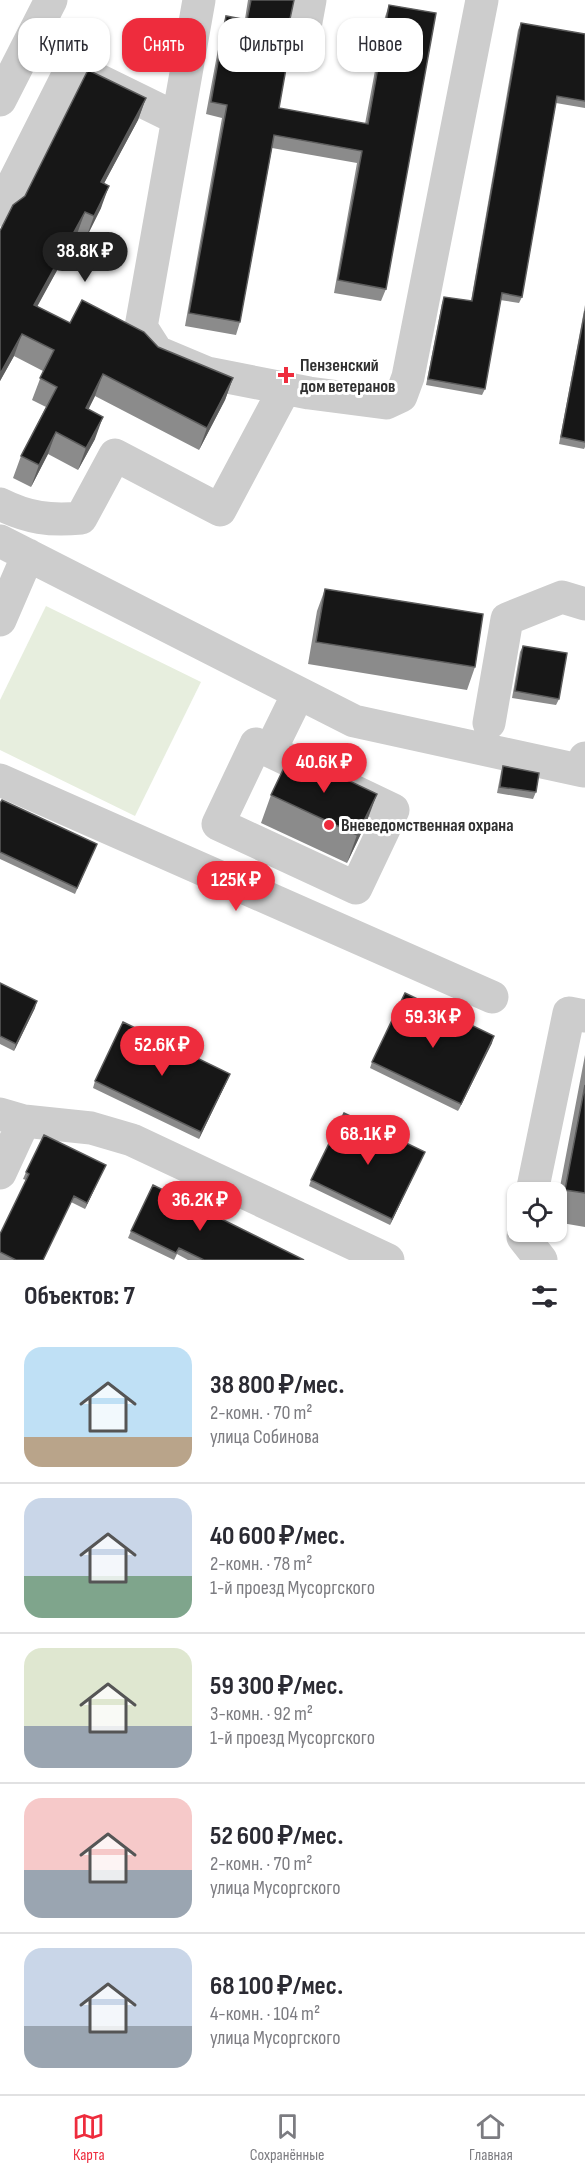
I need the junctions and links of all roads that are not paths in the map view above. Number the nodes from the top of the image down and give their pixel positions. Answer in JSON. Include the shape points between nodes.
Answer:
{"nodes":[{"id":1,"x":51,"y":0,"type":"edge"},
{"id":2,"x":199,"y":0,"type":"edge"},
{"id":3,"x":310,"y":0,"type":"edge"},
{"id":4,"x":482,"y":0,"type":"edge"},
{"id":5,"x":307,"y":18,"type":"edge"},
{"id":6,"x":0,"y":100,"type":"edge"},
{"id":7,"x":178,"y":119,"type":"junction"},
{"id":8,"x":0,"y":210,"type":"edge"},
{"id":9,"x":285,"y":388,"type":"junction"},
{"id":10,"x":0,"y":504,"type":"edge"},
{"id":11,"x":14,"y":548,"type":"edge"},
{"id":12,"x":585,"y":604,"type":"edge"},
{"id":13,"x":0,"y":620,"type":"edge"},
{"id":14,"x":298,"y":694,"type":"junction"},
{"id":15,"x":489,"y":723,"type":"dead end"},
{"id":16,"x":270,"y":751,"type":"junction"},
{"id":17,"x":585,"y":758,"type":"edge"},
{"id":18,"x":0,"y":780,"type":"edge"},
{"id":19,"x":492,"y":997,"type":"dead end"},
{"id":20,"x":585,"y":1016,"type":"edge"},
{"id":21,"x":12,"y":1118,"type":"edge"},
{"id":22,"x":0,"y":1173,"type":"edge"},
{"id":23,"x":534,"y":1182,"type":"edge"},
{"id":24,"x":526,"y":1242,"type":"edge"},
{"id":25,"x":388,"y":1260,"type":"edge"},
{"id":26,"x":541,"y":1260,"type":"edge"}],
"edges":[{"from":1,"to":6,"type":"street"},
{"from":2,"to":7,"type":"street"},
{"from":3,"to":5,"type":"street"},
{"from":4,"to":9,"type":"street","via":[[408,377],[401,396],[386,403]]},
{"from":7,"to":8,"type":"street","via":[[72,67]]},
{"from":7,"to":9,"type":"street","via":[[141,327],[158,352],[207,373]]},
{"from":9,"to":10,"type":"street","via":[[220,510],[115,455],[81,518],[53,521],[24,516]]},
{"from":11,"to":13,"type":"street"},
{"from":11,"to":14,"type":"street"},
{"from":12,"to":15,"type":"street","via":[[562,597],[507,619]]},
{"from":14,"to":16,"type":"street"},
{"from":14,"to":17,"type":"street","via":[[354,721],[583,771]]},
{"from":16,"to":16,"type":"street","via":[[256,744],[218,824],[356,888],[393,810]]},
{"from":18,"to":19,"type":"street"},
{"from":20,"to":23,"type":"street","via":[[569,1013]]},
{"from":21,"to":22,"type":"street"},
{"from":21,"to":25,"type":"street","via":[[91,1128],[132,1140]]},
{"from":24,"to":26,"type":"street"}]}
